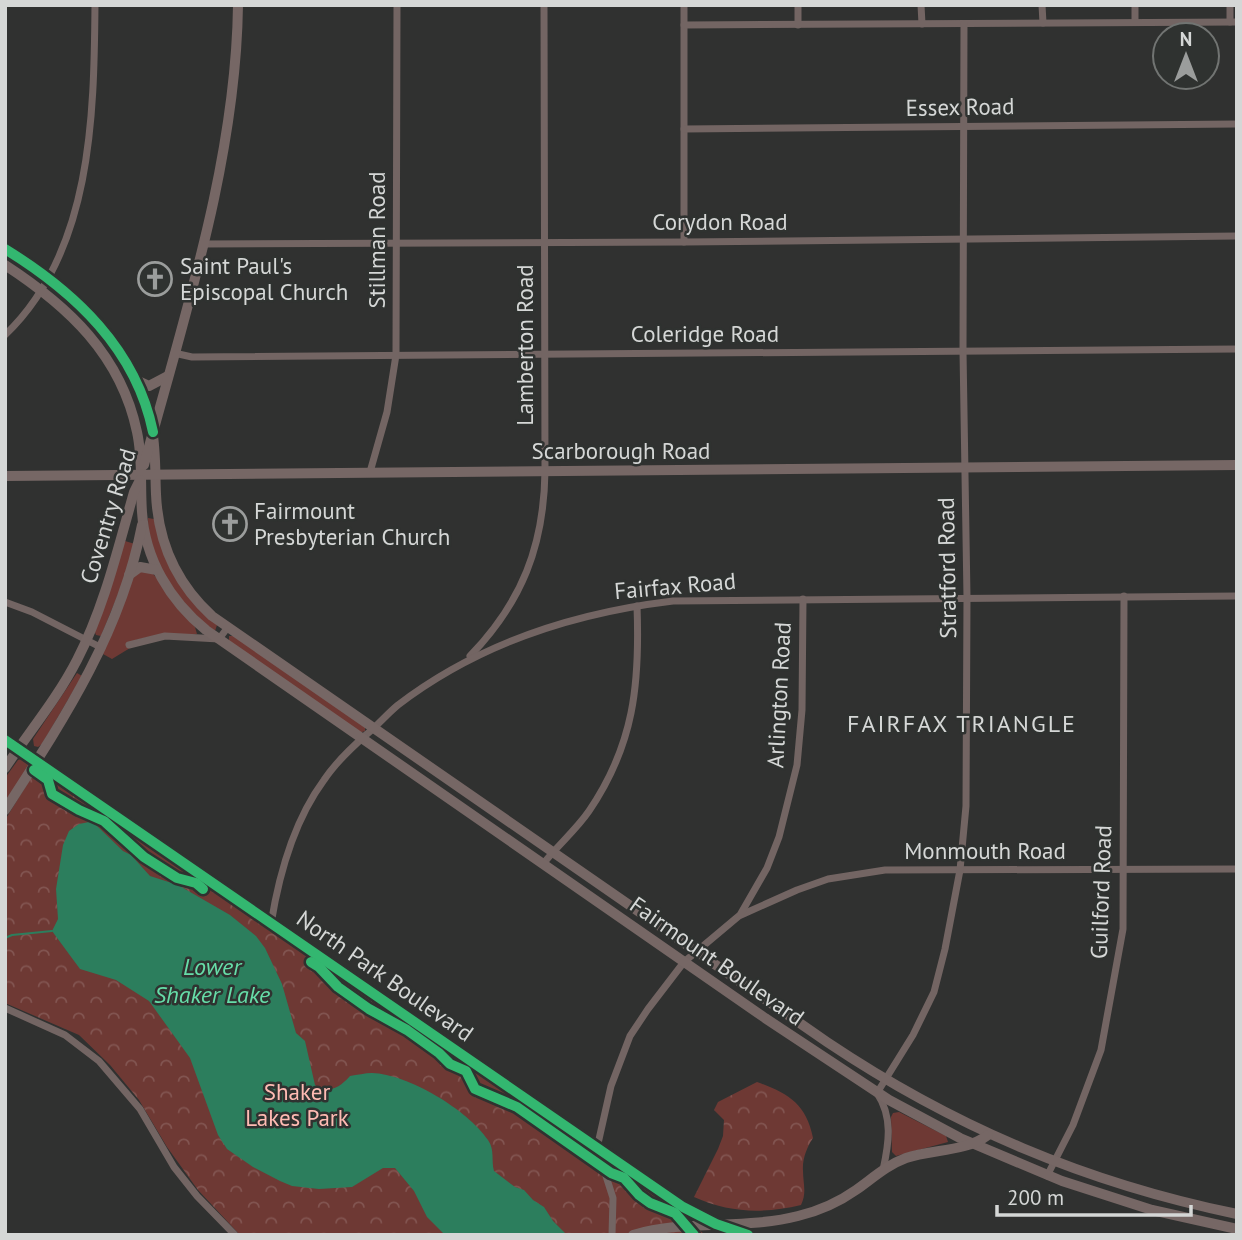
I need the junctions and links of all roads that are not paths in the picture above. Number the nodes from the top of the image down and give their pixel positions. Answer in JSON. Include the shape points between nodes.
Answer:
{"nodes":[{"id":1,"x":95,"y":5,"type":"edge"},
{"id":2,"x":239,"y":5,"type":"edge"},
{"id":3,"x":397,"y":5,"type":"edge"},
{"id":4,"x":544,"y":5,"type":"edge"},
{"id":5,"x":684,"y":5,"type":"edge"},
{"id":6,"x":798,"y":5,"type":"edge"},
{"id":7,"x":921,"y":5,"type":"edge"},
{"id":8,"x":1042,"y":5,"type":"edge"},
{"id":9,"x":1135,"y":5,"type":"edge"},
{"id":10,"x":1230,"y":5,"type":"edge"},
{"id":11,"x":1135,"y":22,"type":"junction"},
{"id":12,"x":1233,"y":22,"type":"edge"},
{"id":13,"x":1042,"y":23,"type":"junction"},
{"id":14,"x":922,"y":24,"type":"junction"},
{"id":15,"x":964,"y":24,"type":"junction"},
{"id":16,"x":684,"y":25,"type":"junction"},
{"id":17,"x":798,"y":25,"type":"junction"},
{"id":18,"x":1237,"y":124,"type":"edge"},
{"id":19,"x":964,"y":126,"type":"junction"},
{"id":20,"x":684,"y":130,"type":"junction"},
{"id":21,"x":1237,"y":236,"type":"edge"},
{"id":22,"x":964,"y":239,"type":"junction"},
{"id":23,"x":544,"y":242,"type":"junction"},
{"id":24,"x":684,"y":242,"type":"junction"},
{"id":25,"x":397,"y":243,"type":"junction"},
{"id":26,"x":203,"y":244,"type":"junction"},
{"id":27,"x":5,"y":249,"type":"edge"},
{"id":28,"x":5,"y":265,"type":"edge"},
{"id":29,"x":47,"y":278,"type":"junction"},
{"id":30,"x":41,"y":290,"type":"junction"},
{"id":31,"x":5,"y":335,"type":"edge"},
{"id":32,"x":114,"y":344,"type":"junction"},
{"id":33,"x":1237,"y":349,"type":"edge"},
{"id":34,"x":103,"y":351,"type":"junction"},
{"id":35,"x":963,"y":351,"type":"junction"},
{"id":36,"x":174,"y":353,"type":"junction"},
{"id":37,"x":544,"y":354,"type":"junction"},
{"id":38,"x":396,"y":355,"type":"junction"},
{"id":39,"x":168,"y":376,"type":"junction"},
{"id":40,"x":134,"y":379,"type":"junction"},
{"id":41,"x":159,"y":411,"type":"junction"},
{"id":42,"x":149,"y":419,"type":"junction"},
{"id":43,"x":135,"y":423,"type":"junction"},
{"id":44,"x":153,"y":432,"type":"junction"},
{"id":45,"x":1237,"y":466,"type":"edge"},
{"id":46,"x":964,"y":468,"type":"junction"},
{"id":47,"x":545,"y":471,"type":"junction"},
{"id":48,"x":370,"y":472,"type":"junction"},
{"id":49,"x":142,"y":474,"type":"junction"},
{"id":50,"x":155,"y":474,"type":"junction"},
{"id":51,"x":5,"y":476,"type":"edge"},
{"id":52,"x":143,"y":522,"type":"junction"},
{"id":53,"x":157,"y":570,"type":"junction"},
{"id":54,"x":129,"y":576,"type":"junction"},
{"id":55,"x":1124,"y":596,"type":"junction"},
{"id":56,"x":1237,"y":596,"type":"edge"},
{"id":57,"x":967,"y":597,"type":"junction"},
{"id":58,"x":803,"y":598,"type":"junction"},
{"id":59,"x":5,"y":602,"type":"edge"},
{"id":60,"x":637,"y":606,"type":"junction"},
{"id":61,"x":228,"y":627,"type":"junction"},
{"id":62,"x":494,"y":628,"type":"junction"},
{"id":63,"x":219,"y":639,"type":"junction"},
{"id":64,"x":86,"y":640,"type":"junction"},
{"id":65,"x":507,"y":642,"type":"junction"},
{"id":66,"x":129,"y":645,"type":"dead end"},
{"id":67,"x":102,"y":648,"type":"junction"},
{"id":68,"x":464,"y":661,"type":"junction"},
{"id":69,"x":373,"y":728,"type":"junction"},
{"id":70,"x":362,"y":738,"type":"junction"},
{"id":71,"x":5,"y":740,"type":"edge"},
{"id":72,"x":19,"y":749,"type":"junction"},
{"id":73,"x":37,"y":761,"type":"junction"},
{"id":74,"x":5,"y":768,"type":"edge"},
{"id":75,"x":5,"y":810,"type":"edge"},
{"id":76,"x":553,"y":852,"type":"junction"},
{"id":77,"x":542,"y":864,"type":"junction"},
{"id":78,"x":1237,"y":869,"type":"edge"},
{"id":79,"x":960,"y":870,"type":"junction"},
{"id":80,"x":1124,"y":870,"type":"junction"},
{"id":81,"x":740,"y":915,"type":"junction"},
{"id":82,"x":271,"y":923,"type":"junction"},
{"id":83,"x":695,"y":951,"type":"junction"},
{"id":84,"x":684,"y":962,"type":"junction"},
{"id":85,"x":5,"y":1009,"type":"edge"},
{"id":86,"x":885,"y":1080,"type":"junction"},
{"id":87,"x":877,"y":1093,"type":"junction"},
{"id":88,"x":988,"y":1135,"type":"junction"},
{"id":89,"x":972,"y":1144,"type":"junction"},
{"id":90,"x":597,"y":1148,"type":"junction"},
{"id":91,"x":1055,"y":1162,"type":"junction"},
{"id":92,"x":883,"y":1170,"type":"junction"},
{"id":93,"x":1047,"y":1176,"type":"junction"},
{"id":94,"x":1237,"y":1214,"type":"edge"},
{"id":95,"x":1236,"y":1229,"type":"edge"},
{"id":96,"x":716,"y":1230,"type":"edge"},
{"id":97,"x":235,"y":1235,"type":"edge"},
{"id":98,"x":612,"y":1235,"type":"edge"},
{"id":99,"x":632,"y":1235,"type":"edge"},
{"id":100,"x":748,"y":1235,"type":"edge"}],
"edges":[{"from":1,"to":29,"type":"street","via":[[94,93],[83,182]]},
{"from":2,"to":26,"type":"main road","name":"Coventry Road","via":[[227,122]]},
{"from":3,"to":25,"type":"street","name":"Stillman Road"},
{"from":4,"to":23,"type":"street","name":"Lamberton Road"},
{"from":5,"to":16,"type":"street"},
{"from":6,"to":17,"type":"street"},
{"from":7,"to":14,"type":"street"},
{"from":8,"to":13,"type":"street"},
{"from":9,"to":11,"type":"street"},
{"from":10,"to":12,"type":"street"},
{"from":11,"to":12,"type":"street"},
{"from":11,"to":13,"type":"street"},
{"from":13,"to":15,"type":"street"},
{"from":14,"to":15,"type":"street"},
{"from":14,"to":17,"type":"street"},
{"from":15,"to":19,"type":"street","name":"Stratford Road"},
{"from":16,"to":17,"type":"street"},
{"from":16,"to":20,"type":"street"},
{"from":18,"to":19,"type":"street","name":"Essex Road"},
{"from":19,"to":20,"type":"street","name":"Essex Road"},
{"from":19,"to":22,"type":"street","name":"Stratford Road"},
{"from":20,"to":24,"type":"street"},
{"from":21,"to":22,"type":"street","name":"Corydon Road"},
{"from":22,"to":24,"type":"street","name":"Corydon Road"},
{"from":22,"to":35,"type":"street","name":"Stratford Road"},
{"from":23,"to":24,"type":"street","name":"Corydon Road"},
{"from":23,"to":25,"type":"street","name":"Corydon Road"},
{"from":23,"to":37,"type":"street","name":"Lamberton Road"},
{"from":25,"to":26,"type":"street","name":"Corydon Road"},
{"from":25,"to":38,"type":"street","name":"Stillman Road"},
{"from":26,"to":36,"type":"main road","name":"Coventry Road"},
{"from":27,"to":29,"type":"main road","name":"Fairmount Boulevard"},
{"from":28,"to":30,"type":"main road","name":"Fairmount Boulevard"},
{"from":29,"to":30,"type":"street"},
{"from":29,"to":32,"type":"main road","name":"Fairmount Boulevard","via":[[81,305]]},
{"from":30,"to":31,"type":"street"},
{"from":30,"to":34,"type":"main road","name":"Fairmount Boulevard","via":[[79,322]]},
{"from":32,"to":34,"type":"main road"},
{"from":32,"to":40,"type":"main road","name":"Fairmount Boulevard"},
{"from":33,"to":35,"type":"street","name":"Coleridge Road"},
{"from":34,"to":43,"type":"main road","name":"Fairmount Boulevard","via":[[123,387]]},
{"from":35,"to":37,"type":"street","name":"Coleridge Road"},
{"from":35,"to":46,"type":"street","name":"Stratford Road"},
{"from":36,"to":38,"type":"street","name":"Coleridge Road","via":[[192,357]]},
{"from":36,"to":39,"type":"main road","name":"Coventry Road"},
{"from":37,"to":38,"type":"street","name":"Coleridge Road"},
{"from":37,"to":47,"type":"street","name":"Lamberton Road"},
{"from":38,"to":48,"type":"street","name":"Stillman Road","via":[[387,412]]},
{"from":39,"to":40,"type":"main road","via":[[149,386]]},
{"from":39,"to":41,"type":"main road","name":"Coventry Road"},
{"from":40,"to":42,"type":"main road","name":"Fairmount Boulevard"},
{"from":41,"to":42,"type":"main road"},
{"from":41,"to":44,"type":"main road","name":"Coventry Road"},
{"from":42,"to":43,"type":"main road","via":[[142,425]]},
{"from":42,"to":44,"type":"main road","name":"Fairmount Boulevard"},
{"from":43,"to":49,"type":"main road","name":"Fairmount Boulevard"},
{"from":44,"to":49,"type":"main road","name":"Coventry Road"},
{"from":44,"to":50,"type":"main road","name":"Fairmount Boulevard"},
{"from":45,"to":46,"type":"main road","name":"Scarborough Road"},
{"from":46,"to":47,"type":"main road","name":"Scarborough Road"},
{"from":46,"to":57,"type":"street","name":"Stratford Road"},
{"from":47,"to":48,"type":"main road","name":"Scarborough Road"},
{"from":47,"to":62,"type":"street","name":"Lamberton Road","via":[[542,519],[532,559]]},
{"from":48,"to":50,"type":"main road","name":"Scarborough Road"},
{"from":49,"to":50,"type":"main road","name":"Scarborough Road"},
{"from":49,"to":51,"type":"main road","name":"Scarborough Road"},
{"from":49,"to":52,"type":"main road","name":"Fairmount Boulevard"},
{"from":49,"to":64,"type":"main road","name":"Coventry Road"},
{"from":50,"to":52,"type":"main road","name":"Coventry Road"},
{"from":50,"to":61,"type":"main road","name":"Fairmount Boulevard","via":[[159,525],[170,561],[200,604]]},
{"from":52,"to":53,"type":"main road","name":"Fairmount Boulevard"},
{"from":52,"to":54,"type":"main road","name":"Coventry Road"},
{"from":53,"to":54,"type":"main road","via":[[141,567]]},
{"from":53,"to":63,"type":"main road","name":"Fairmount Boulevard","via":[[182,607]]},
{"from":54,"to":67,"type":"main road","name":"Coventry Road"},
{"from":55,"to":56,"type":"street","name":"Fairfax Road"},
{"from":55,"to":57,"type":"street","name":"Fairfax Road"},
{"from":55,"to":80,"type":"street","name":"Guilford Road"},
{"from":57,"to":58,"type":"street","name":"Fairfax Road"},
{"from":57,"to":79,"type":"street","name":"Stratford Road","via":[[966,806]]},
{"from":58,"to":60,"type":"street","name":"Fairfax Road"},
{"from":58,"to":81,"type":"street","name":"Arlington Road","via":[[797,765],[779,837]]},
{"from":59,"to":64,"type":"street"},
{"from":60,"to":65,"type":"street","name":"Fairfax Road","via":[[565,621]]},
{"from":60,"to":76,"type":"street","via":[[636,684],[627,736],[610,778]]},
{"from":61,"to":63,"type":"street"},
{"from":61,"to":69,"type":"main road","name":"Fairmount Boulevard"},
{"from":62,"to":65,"type":"street"},
{"from":62,"to":68,"type":"street","name":"Lamberton Road"},
{"from":63,"to":66,"type":"street","via":[[165,636]]},
{"from":63,"to":70,"type":"main road","name":"Fairmount Boulevard"},
{"from":64,"to":67,"type":"street"},
{"from":64,"to":72,"type":"main road","name":"Coventry Road","via":[[52,702]]},
{"from":65,"to":68,"type":"street","name":"Fairfax Road"},
{"from":67,"to":73,"type":"main road","name":"Coventry Road"},
{"from":68,"to":69,"type":"street","name":"Fairfax Road","via":[[398,705]]},
{"from":69,"to":70,"type":"street","name":"Fairfax Road"},
{"from":69,"to":76,"type":"main road","name":"Fairmount Boulevard"},
{"from":70,"to":77,"type":"main road","name":"Fairmount Boulevard"},
{"from":70,"to":82,"type":"street","name":"Fairfax Road","via":[[322,782],[304,815],[281,872]]},
{"from":71,"to":72,"type":"main road","name":"North Park Boulevard"},
{"from":72,"to":73,"type":"main road","name":"North Park Boulevard"},
{"from":72,"to":74,"type":"main road","name":"Coventry Road"},
{"from":73,"to":75,"type":"main road","name":"Coventry Road"},
{"from":73,"to":82,"type":"main road","name":"North Park Boulevard"},
{"from":76,"to":77,"type":"street"},
{"from":76,"to":83,"type":"main road","name":"Fairmount Boulevard"},
{"from":77,"to":84,"type":"main road","name":"Fairmount Boulevard"},
{"from":78,"to":80,"type":"street","name":"Monmouth Road"},
{"from":79,"to":80,"type":"street","name":"Monmouth Road"},
{"from":79,"to":81,"type":"street","name":"Monmouth Road","via":[[885,870],[828,879]]},
{"from":79,"to":86,"type":"street","name":"Stratford Road","via":[[934,992]]},
{"from":80,"to":91,"type":"street","name":"Guilford Road","via":[[1123,929],[1108,1021],[1082,1102]]},
{"from":81,"to":83,"type":"street","name":"Arlington Road"},
{"from":82,"to":90,"type":"main road","name":"North Park Boulevard"},
{"from":83,"to":84,"type":"street","name":"Arlington Road"},
{"from":83,"to":86,"type":"main road","name":"Fairmount Boulevard"},
{"from":84,"to":87,"type":"main road","name":"Fairmount Boulevard"},
{"from":84,"to":90,"type":"street","name":"Arlington Road","via":[[630,1036],[611,1086]]},
{"from":85,"to":97,"type":"street","via":[[65,1035],[99,1061],[140,1109],[174,1167]]},
{"from":86,"to":87,"type":"street","name":"Stratford Road"},
{"from":86,"to":88,"type":"main road","name":"Fairmount Boulevard"},
{"from":87,"to":89,"type":"main road","name":"Fairmount Boulevard"},
{"from":87,"to":92,"type":"street","via":[[888,1128]]},
{"from":88,"to":89,"type":"main road"},
{"from":88,"to":91,"type":"main road","name":"Fairmount Boulevard"},
{"from":89,"to":92,"type":"main road","via":[[918,1154]]},
{"from":89,"to":93,"type":"main road","name":"Fairmount Boulevard"},
{"from":90,"to":96,"type":"main road","name":"North Park Boulevard"},
{"from":90,"to":98,"type":"street","via":[[613,1198]]},
{"from":91,"to":93,"type":"street","name":"Guilford Road"},
{"from":91,"to":94,"type":"main road","name":"Fairmount Boulevard","via":[[1150,1193]]},
{"from":92,"to":96,"type":"main road","via":[[842,1199],[811,1213]]},
{"from":93,"to":95,"type":"main road","name":"Fairmount Boulevard","via":[[1123,1202]]},
{"from":96,"to":99,"type":"main road","via":[[657,1230]]},
{"from":96,"to":100,"type":"street","name":"North Park Boulevard"}]}
